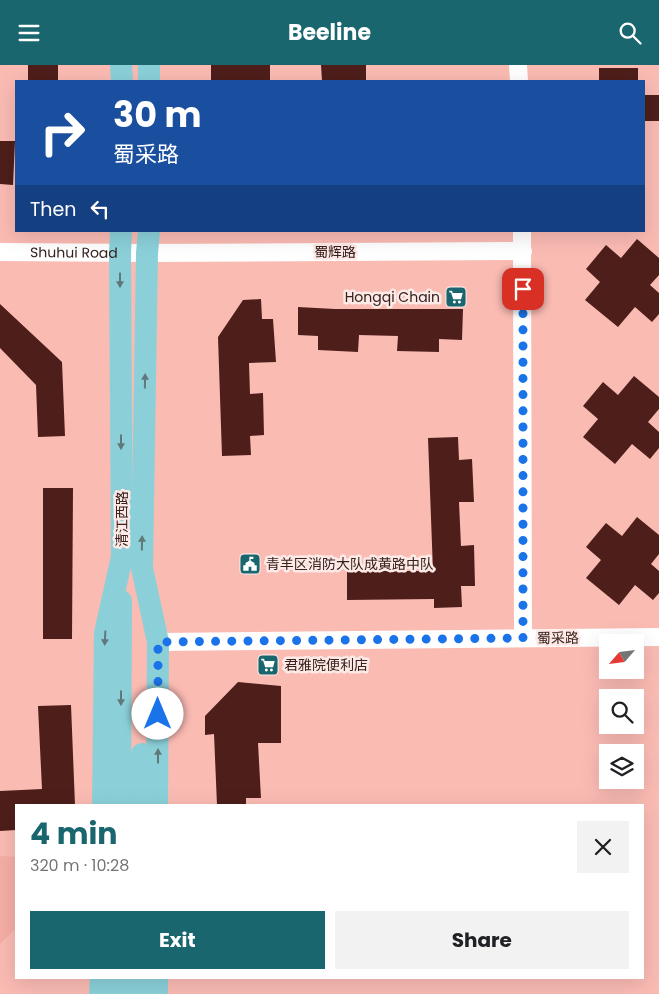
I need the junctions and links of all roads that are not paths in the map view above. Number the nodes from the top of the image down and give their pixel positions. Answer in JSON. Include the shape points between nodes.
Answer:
{"nodes":[{"id":1,"x":122,"y":65,"type":"edge"},
{"id":2,"x":149,"y":65,"type":"edge"},
{"id":3,"x":518,"y":65,"type":"edge"},
{"id":4,"x":122,"y":80,"type":"edge"},
{"id":5,"x":149,"y":80,"type":"edge"},
{"id":6,"x":519,"y":80,"type":"edge"},
{"id":7,"x":522,"y":232,"type":"edge"},
{"id":8,"x":120,"y":242,"type":"edge"},
{"id":9,"x":148,"y":242,"type":"edge"},
{"id":10,"x":523,"y":251,"type":"junction"},
{"id":11,"x":0,"y":252,"type":"edge"},
{"id":12,"x":122,"y":557,"type":"junction"},
{"id":13,"x":659,"y":637,"type":"edge"},
{"id":14,"x":523,"y":638,"type":"junction"},
{"id":15,"x":151,"y":639,"type":"junction"},
{"id":16,"x":103,"y":804,"type":"edge"},
{"id":17,"x":120,"y":804,"type":"edge"},
{"id":18,"x":142,"y":804,"type":"edge"},
{"id":19,"x":158,"y":804,"type":"edge"},
{"id":20,"x":101,"y":979,"type":"edge"},
{"id":21,"x":118,"y":979,"type":"edge"},
{"id":22,"x":139,"y":979,"type":"edge"},
{"id":23,"x":157,"y":979,"type":"edge"},
{"id":24,"x":100,"y":994,"type":"edge"},
{"id":25,"x":118,"y":994,"type":"edge"},
{"id":26,"x":139,"y":994,"type":"edge"},
{"id":27,"x":157,"y":994,"type":"edge"}],
"edges":[{"from":1,"to":4,"type":"main road"},
{"from":2,"to":5,"type":"main road"},
{"from":3,"to":6,"type":"street"},
{"from":7,"to":10,"type":"street"},
{"from":8,"to":9,"type":"street","name":"Shuhui Road"},
{"from":8,"to":11,"type":"street","name":"Shuhui Road"},
{"from":8,"to":12,"type":"main road","name":"清江西路","one_way":true},
{"from":9,"to":10,"type":"street","name":"蜀辉路"},
{"from":15,"to":9,"type":"main road","name":"清江西路","one_way":true,"via":[[142,568]]},
{"from":10,"to":14,"type":"street"},
{"from":12,"to":16,"type":"main road","name":"清江西路","one_way":true,"via":[[105,633]]},
{"from":12,"to":17,"type":"main road","one_way":true},
{"from":13,"to":14,"type":"street","name":"蜀采路"},
{"from":14,"to":15,"type":"street","name":"蜀采路"},
{"from":15,"to":18,"type":"main road"},
{"from":19,"to":15,"type":"main road","one_way":true},
{"from":20,"to":24,"type":"main road"},
{"from":21,"to":25,"type":"main road"},
{"from":22,"to":26,"type":"main road"},
{"from":23,"to":27,"type":"main road"}]}
